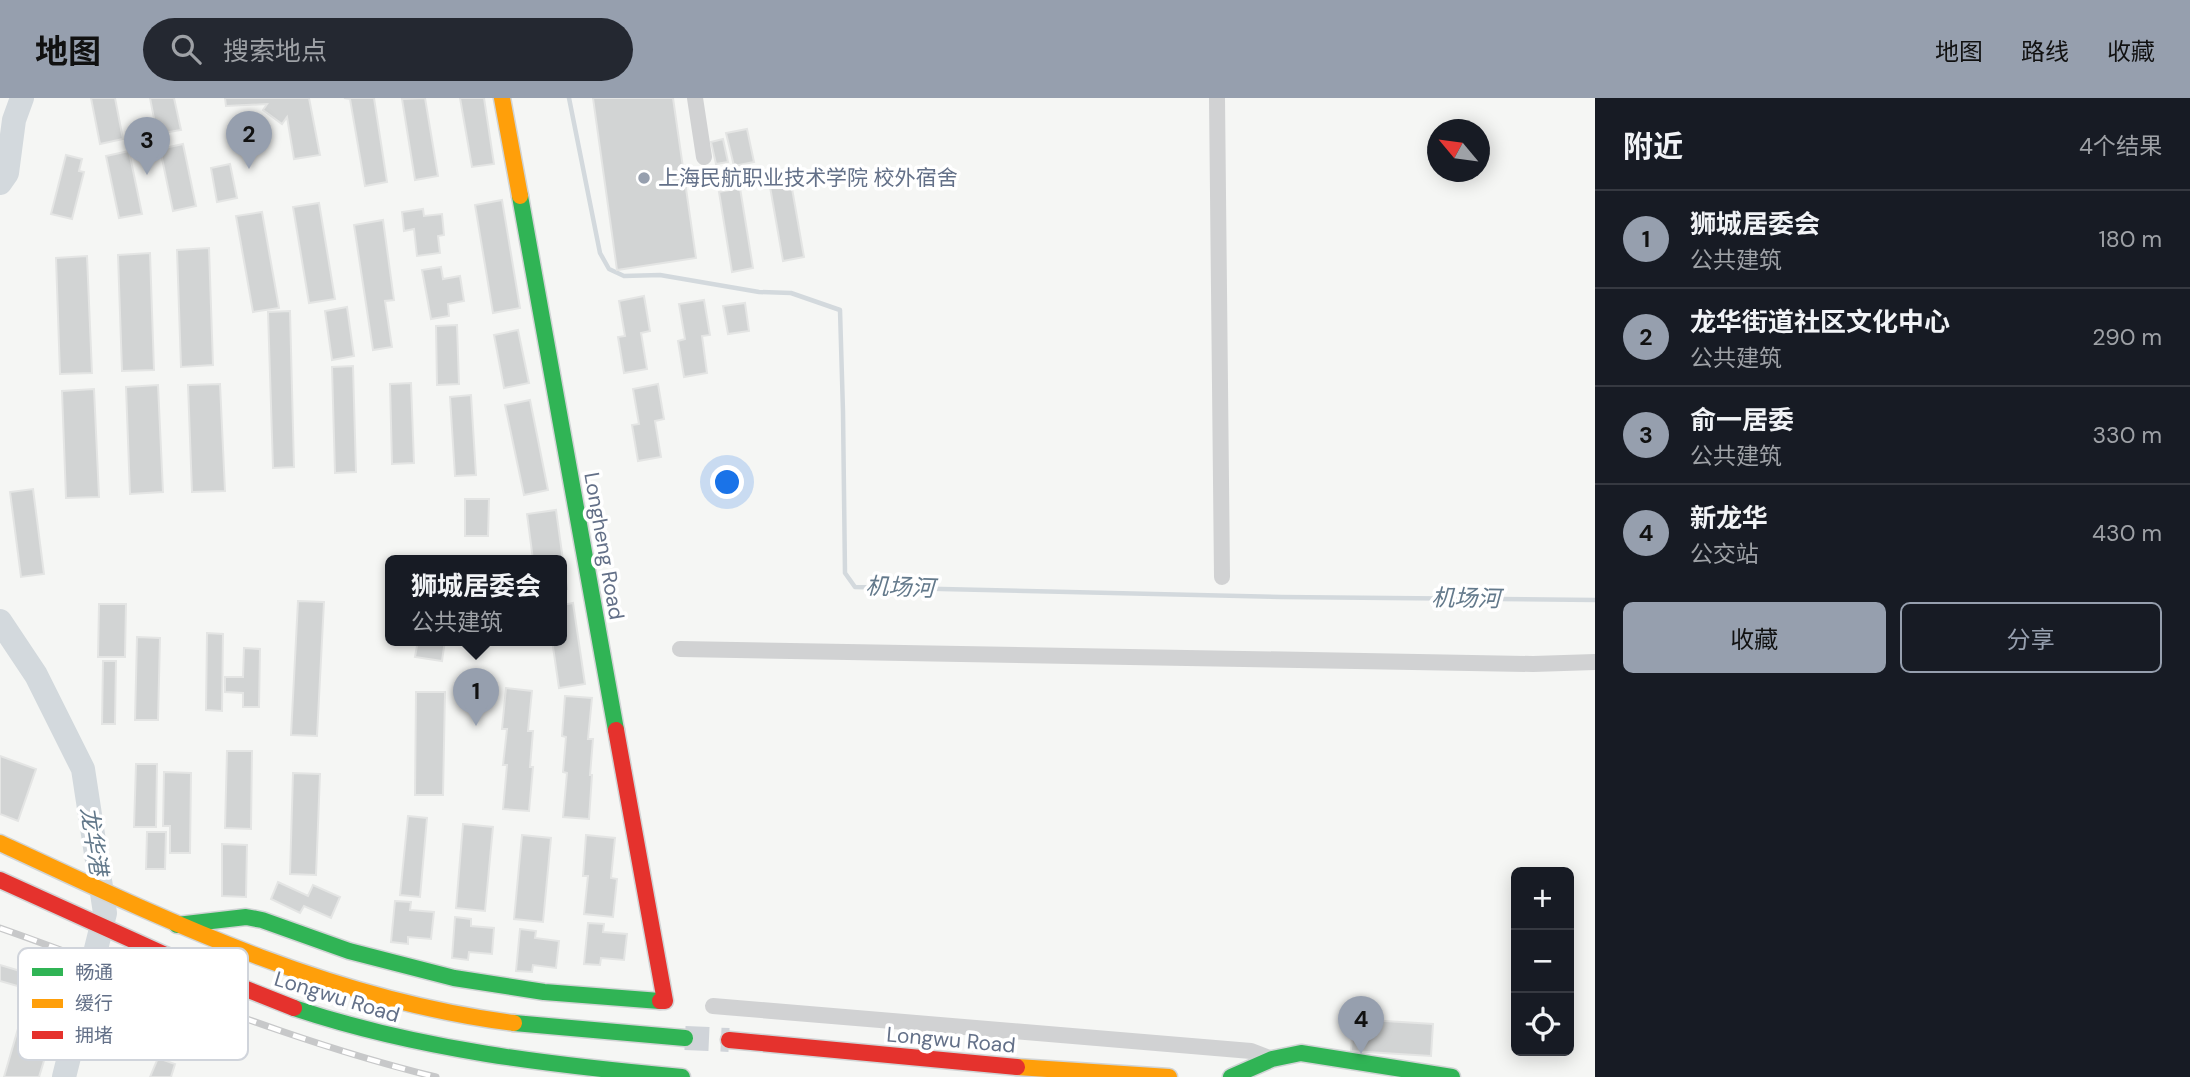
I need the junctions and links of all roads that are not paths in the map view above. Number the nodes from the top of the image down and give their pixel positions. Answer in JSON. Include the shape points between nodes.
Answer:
{"nodes":[{"id":1,"x":502,"y":98,"type":"edge"},
{"id":2,"x":695,"y":98,"type":"edge"},
{"id":3,"x":1217,"y":98,"type":"edge"},
{"id":4,"x":704,"y":157,"type":"dead end"},
{"id":5,"x":1222,"y":577,"type":"dead end"},
{"id":6,"x":680,"y":649,"type":"dead end"},
{"id":7,"x":1595,"y":662,"type":"edge"},
{"id":8,"x":0,"y":843,"type":"edge"},
{"id":9,"x":0,"y":880,"type":"edge"},
{"id":10,"x":177,"y":925,"type":"junction"},
{"id":11,"x":148,"y":948,"type":"edge"},
{"id":12,"x":237,"y":948,"type":"edge"},
{"id":13,"x":248,"y":952,"type":"edge"},
{"id":14,"x":248,"y":988,"type":"edge"},
{"id":15,"x":665,"y":1000,"type":"joint"},
{"id":16,"x":713,"y":1006,"type":"dead end"},
{"id":17,"x":685,"y":1038,"type":"tunnel mouth"},
{"id":18,"x":729,"y":1040,"type":"tunnel mouth"},
{"id":19,"x":1272,"y":1059,"type":"junction"},
{"id":20,"x":682,"y":1077,"type":"edge"},
{"id":21,"x":1169,"y":1077,"type":"edge"},
{"id":22,"x":1231,"y":1077,"type":"edge"},
{"id":23,"x":1452,"y":1077,"type":"edge"}],
"edges":[{"from":1,"to":15,"type":"main road","name":"Longheng Road"},
{"from":2,"to":4,"type":"street"},
{"from":3,"to":5,"type":"street"},
{"from":6,"to":7,"type":"street"},
{"from":8,"to":10,"type":"main road","name":"Longwu Road"},
{"from":9,"to":11,"type":"main road","name":"Longwu Road"},
{"from":10,"to":12,"type":"main road","name":"Longwu Road"},
{"from":10,"to":15,"type":"main road","name":"Longwu Road","via":[[246,916],[362,955],[454,978],[544,992]]},
{"from":13,"to":17,"type":"main road","name":"Longwu Road","via":[[337,984],[444,1011],[498,1021]]},
{"from":14,"to":20,"type":"main road","name":"Longwu Road","via":[[327,1019],[425,1045],[492,1058]]},
{"from":16,"to":19,"type":"street","via":[[1251,1051]]},
{"from":18,"to":21,"type":"main road","name":"Longwu Road"},
{"from":19,"to":22,"type":"main road"},
{"from":19,"to":23,"type":"main road","via":[[1301,1053]]}]}
